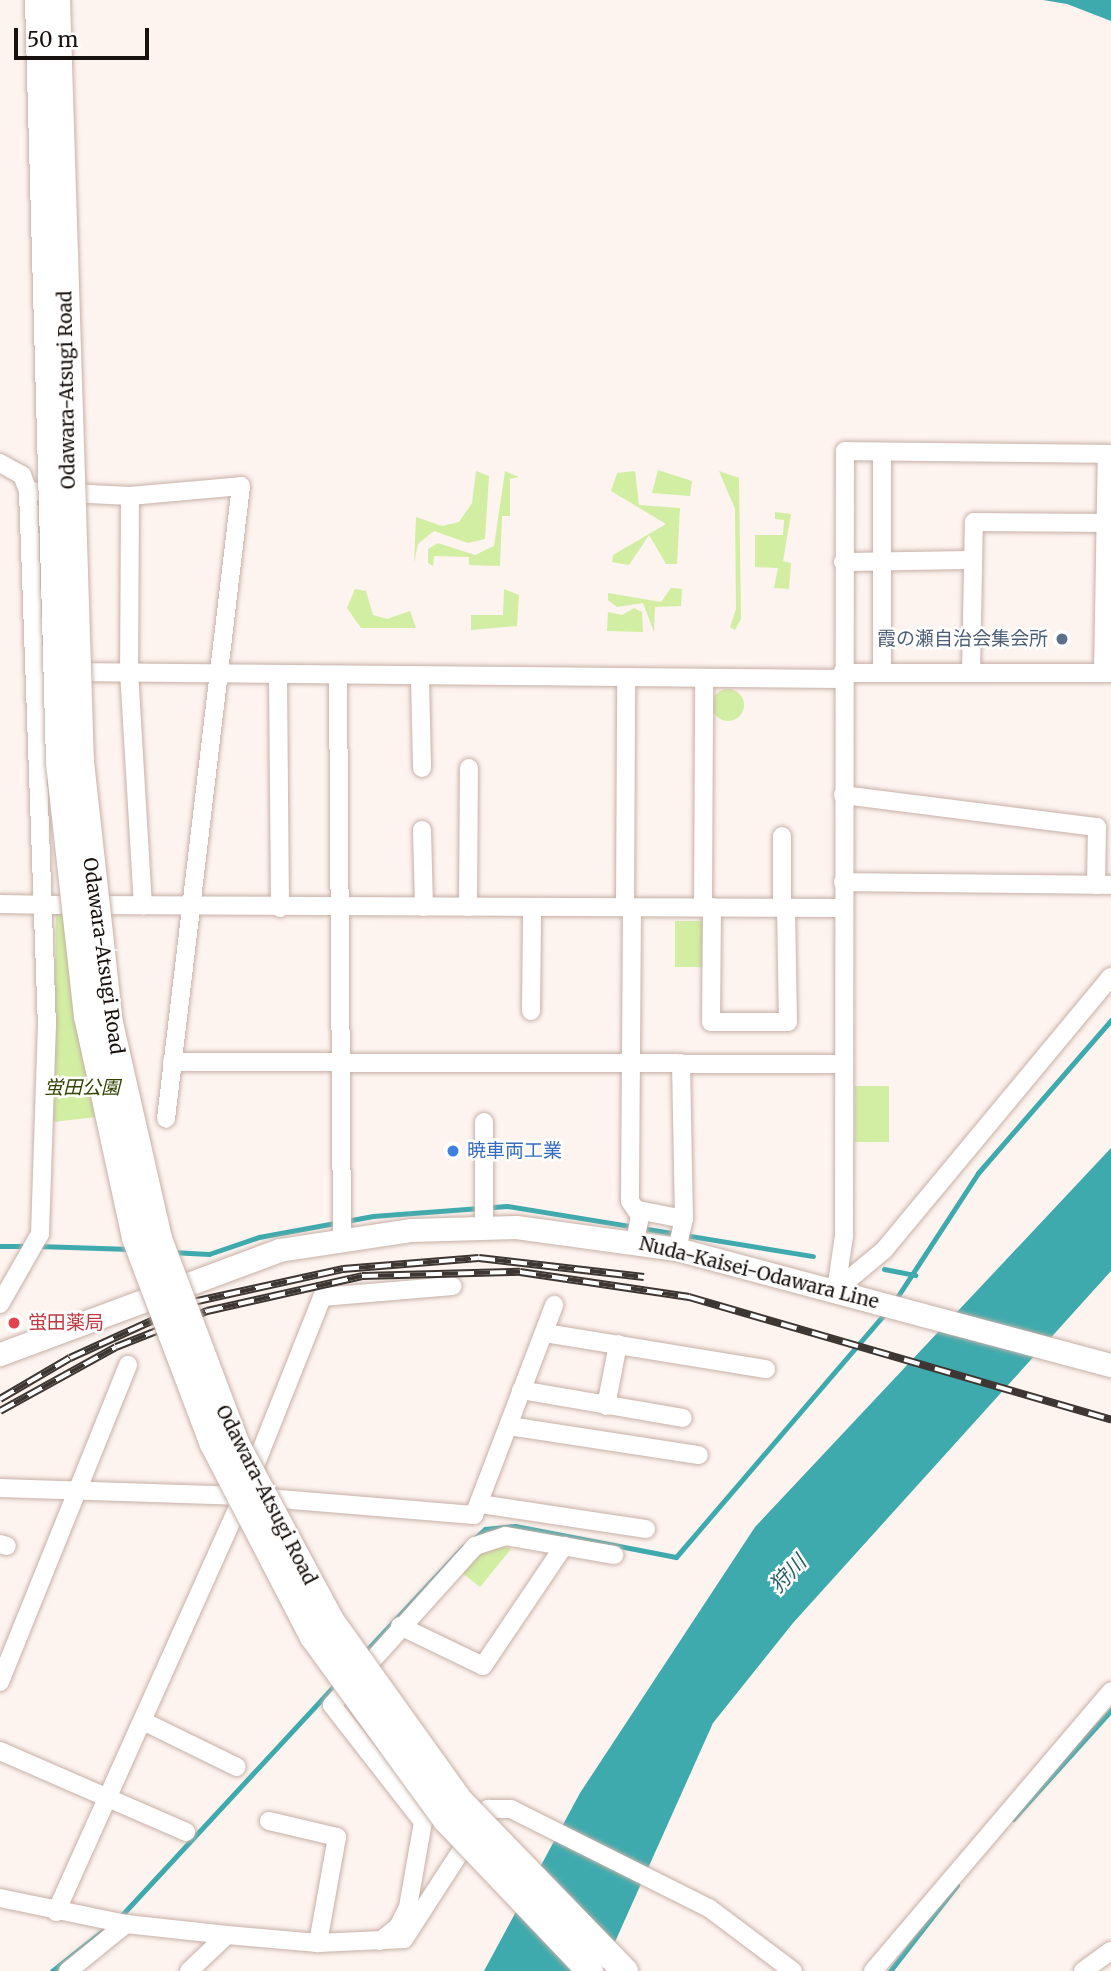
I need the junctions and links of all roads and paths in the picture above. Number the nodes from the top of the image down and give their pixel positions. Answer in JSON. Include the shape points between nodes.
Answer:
{"nodes":[{"id":1,"x":38,"y":0,"type":"edge"},
{"id":2,"x":58,"y":0,"type":"edge"},
{"id":3,"x":882,"y":452,"type":"junction"},
{"id":4,"x":1109,"y":454,"type":"edge"},
{"id":5,"x":0,"y":463,"type":"edge"},
{"id":6,"x":29,"y":491,"type":"junction"},
{"id":7,"x":130,"y":496,"type":"junction"},
{"id":8,"x":1105,"y":523,"type":"junction"},
{"id":9,"x":973,"y":560,"type":"junction"},
{"id":10,"x":843,"y":562,"type":"junction"},
{"id":11,"x":882,"y":562,"type":"junction"},
{"id":12,"x":1108,"y":562,"type":"edge"},
{"id":13,"x":129,"y":671,"type":"junction"},
{"id":14,"x":37,"y":673,"type":"junction"},
{"id":15,"x":220,"y":673,"type":"junction"},
{"id":16,"x":882,"y":673,"type":"junction"},
{"id":17,"x":971,"y":673,"type":"junction"},
{"id":18,"x":1107,"y":673,"type":"edge"},
{"id":19,"x":278,"y":676,"type":"junction"},
{"id":20,"x":842,"y":676,"type":"junction"},
{"id":21,"x":338,"y":677,"type":"junction"},
{"id":22,"x":421,"y":678,"type":"junction"},
{"id":23,"x":626,"y":678,"type":"junction"},
{"id":24,"x":704,"y":678,"type":"junction"},
{"id":25,"x":422,"y":768,"type":"dead end"},
{"id":26,"x":469,"y":768,"type":"dead end"},
{"id":27,"x":844,"y":795,"type":"junction"},
{"id":28,"x":422,"y":830,"type":"dead end"},
{"id":29,"x":782,"y":836,"type":"dead end"},
{"id":30,"x":843,"y":882,"type":"junction"},
{"id":31,"x":1103,"y":885,"type":"edge"},
{"id":32,"x":0,"y":904,"type":"edge"},
{"id":33,"x":47,"y":905,"type":"junction"},
{"id":34,"x":143,"y":906,"type":"junction"},
{"id":35,"x":532,"y":906,"type":"junction"},
{"id":36,"x":629,"y":906,"type":"junction"},
{"id":37,"x":424,"y":907,"type":"junction"},
{"id":38,"x":468,"y":907,"type":"junction"},
{"id":39,"x":707,"y":907,"type":"junction"},
{"id":40,"x":280,"y":908,"type":"junction"},
{"id":41,"x":338,"y":908,"type":"junction"},
{"id":42,"x":784,"y":908,"type":"junction"},
{"id":43,"x":842,"y":908,"type":"junction"},
{"id":44,"x":190,"y":909,"type":"junction"},
{"id":45,"x":1111,"y":977,"type":"edge"},
{"id":46,"x":531,"y":1011,"type":"dead end"},
{"id":47,"x":172,"y":1062,"type":"junction"},
{"id":48,"x":631,"y":1062,"type":"junction"},
{"id":49,"x":337,"y":1063,"type":"junction"},
{"id":50,"x":681,"y":1063,"type":"junction"},
{"id":51,"x":843,"y":1064,"type":"junction"},
{"id":52,"x":166,"y":1119,"type":"dead end"},
{"id":53,"x":484,"y":1122,"type":"dead end"},
{"id":54,"x":684,"y":1219,"type":"junction"},
{"id":55,"x":485,"y":1221,"type":"junction"},
{"id":56,"x":638,"y":1225,"type":"junction"},
{"id":57,"x":341,"y":1227,"type":"junction"},
{"id":58,"x":679,"y":1244,"type":"junction"},
{"id":59,"x":453,"y":1286,"type":"dead end"},
{"id":60,"x":836,"y":1290,"type":"junction"},
{"id":61,"x":0,"y":1304,"type":"edge"},
{"id":62,"x":554,"y":1305,"type":"dead end"},
{"id":63,"x":545,"y":1333,"type":"junction"},
{"id":64,"x":618,"y":1344,"type":"junction"},
{"id":65,"x":0,"y":1354,"type":"edge"},
{"id":66,"x":128,"y":1365,"type":"dead end"},
{"id":67,"x":1111,"y":1365,"type":"edge"},
{"id":68,"x":766,"y":1369,"type":"dead end"},
{"id":69,"x":520,"y":1390,"type":"junction"},
{"id":70,"x":606,"y":1406,"type":"junction"},
{"id":71,"x":682,"y":1418,"type":"dead end"},
{"id":72,"x":509,"y":1426,"type":"junction"},
{"id":73,"x":699,"y":1455,"type":"dead end"},
{"id":74,"x":0,"y":1488,"type":"edge"},
{"id":75,"x":79,"y":1490,"type":"junction"},
{"id":76,"x":243,"y":1496,"type":"junction"},
{"id":77,"x":480,"y":1504,"type":"junction"},
{"id":78,"x":646,"y":1529,"type":"dead end"},
{"id":79,"x":564,"y":1546,"type":"junction"},
{"id":80,"x":614,"y":1555,"type":"dead end"},
{"id":81,"x":400,"y":1626,"type":"junction"},
{"id":82,"x":0,"y":1682,"type":"edge"},
{"id":83,"x":1111,"y":1692,"type":"edge"},
{"id":84,"x":145,"y":1722,"type":"junction"},
{"id":85,"x":0,"y":1751,"type":"edge"},
{"id":86,"x":237,"y":1767,"type":"dead end"},
{"id":87,"x":107,"y":1798,"type":"junction"},
{"id":88,"x":269,"y":1821,"type":"dead end"},
{"id":89,"x":187,"y":1832,"type":"dead end"},
{"id":90,"x":0,"y":1898,"type":"edge"},
{"id":91,"x":56,"y":1912,"type":"junction"},
{"id":92,"x":126,"y":1924,"type":"junction"},
{"id":93,"x":227,"y":1935,"type":"junction"},
{"id":94,"x":318,"y":1943,"type":"junction"},
{"id":95,"x":377,"y":1944,"type":"junction"},
{"id":96,"x":1111,"y":1951,"type":"edge"},
{"id":97,"x":68,"y":1971,"type":"edge"},
{"id":98,"x":189,"y":1971,"type":"edge"},
{"id":99,"x":590,"y":1971,"type":"edge"},
{"id":100,"x":625,"y":1971,"type":"edge"},
{"id":101,"x":793,"y":1971,"type":"edge"},
{"id":102,"x":873,"y":1971,"type":"edge"},
{"id":103,"x":1083,"y":1971,"type":"edge"}],
"edges":[{"from":1,"to":99,"type":"highway","name":"Odawara-Atsugi Road","bridge":true,"via":[[59,762],[87,1016],[135,1238],[213,1444],[313,1637],[446,1820]]},
{"from":2,"to":100,"type":"highway","name":"Odawara-Atsugi Road","bridge":true,"via":[[82,775],[110,1023],[159,1238],[237,1445],[332,1622],[460,1801]]},
{"from":3,"to":4,"type":"street"},
{"from":3,"to":10,"type":"street","via":[[845,451]]},
{"from":3,"to":11,"type":"street"},
{"from":4,"to":8,"type":"street"},
{"from":5,"to":6,"type":"street","via":[[22,475]]},
{"from":6,"to":7,"type":"street"},
{"from":6,"to":14,"type":"street"},
{"from":7,"to":13,"type":"street"},
{"from":7,"to":15,"type":"street","via":[[241,486]]},
{"from":8,"to":9,"type":"street","via":[[974,522]]},
{"from":8,"to":12,"type":"street"},
{"from":9,"to":11,"type":"street"},
{"from":9,"to":17,"type":"street"},
{"from":10,"to":11,"type":"street"},
{"from":10,"to":20,"type":"street"},
{"from":11,"to":16,"type":"street"},
{"from":12,"to":18,"type":"street"},
{"from":13,"to":14,"type":"street"},
{"from":13,"to":15,"type":"street"},
{"from":13,"to":34,"type":"street"},
{"from":14,"to":33,"type":"street"},
{"from":15,"to":19,"type":"street"},
{"from":15,"to":44,"type":"street"},
{"from":16,"to":17,"type":"street"},
{"from":16,"to":20,"type":"street"},
{"from":17,"to":18,"type":"street"},
{"from":19,"to":21,"type":"street"},
{"from":19,"to":40,"type":"street"},
{"from":20,"to":24,"type":"street"},
{"from":20,"to":27,"type":"street"},
{"from":21,"to":22,"type":"street"},
{"from":21,"to":41,"type":"street"},
{"from":22,"to":23,"type":"street"},
{"from":22,"to":25,"type":"street"},
{"from":23,"to":24,"type":"street"},
{"from":23,"to":36,"type":"street"},
{"from":24,"to":39,"type":"street"},
{"from":26,"to":38,"type":"street"},
{"from":27,"to":30,"type":"street"},
{"from":27,"to":31,"type":"street","via":[[1097,827]]},
{"from":28,"to":37,"type":"street"},
{"from":29,"to":42,"type":"street"},
{"from":30,"to":31,"type":"street"},
{"from":30,"to":43,"type":"street"},
{"from":32,"to":33,"type":"street"},
{"from":33,"to":34,"type":"street"},
{"from":33,"to":61,"type":"street","via":[[40,1234]]},
{"from":34,"to":44,"type":"street"},
{"from":35,"to":36,"type":"street"},
{"from":35,"to":38,"type":"street"},
{"from":35,"to":46,"type":"street"},
{"from":36,"to":39,"type":"street"},
{"from":36,"to":48,"type":"street"},
{"from":37,"to":38,"type":"street"},
{"from":37,"to":41,"type":"street"},
{"from":39,"to":42,"type":"street"},
{"from":39,"to":42,"type":"street","via":[[712,1022],[788,1023]]},
{"from":40,"to":41,"type":"street"},
{"from":40,"to":44,"type":"street"},
{"from":41,"to":49,"type":"street"},
{"from":42,"to":43,"type":"street"},
{"from":43,"to":51,"type":"street"},
{"from":44,"to":47,"type":"street"},
{"from":45,"to":60,"type":"street","via":[[884,1250]]},
{"from":47,"to":49,"type":"street"},
{"from":47,"to":52,"type":"street"},
{"from":48,"to":49,"type":"street"},
{"from":48,"to":50,"type":"street"},
{"from":48,"to":56,"type":"street","via":[[630,1201]]},
{"from":49,"to":57,"type":"street"},
{"from":50,"to":51,"type":"street"},
{"from":50,"to":54,"type":"street"},
{"from":51,"to":60,"type":"street","via":[[844,1236]]},
{"from":53,"to":55,"type":"street"},
{"from":54,"to":56,"type":"street"},
{"from":54,"to":58,"type":"street"},
{"from":55,"to":56,"type":"main road","name":"Nuda-Kaisei-Odawara Line"},
{"from":55,"to":57,"type":"main road","name":"Nuda-Kaisei-Odawara Line"},
{"from":56,"to":58,"type":"main road","name":"Nuda-Kaisei-Odawara Line"},
{"from":57,"to":65,"type":"main road","name":"Nuda-Kaisei-Odawara Line"},
{"from":58,"to":60,"type":"main road","name":"Nuda-Kaisei-Odawara Line"},
{"from":59,"to":76,"type":"street","via":[[322,1297]]},
{"from":60,"to":67,"type":"main road","name":"Nuda-Kaisei-Odawara Line"},
{"from":62,"to":63,"type":"street"},
{"from":63,"to":64,"type":"street"},
{"from":63,"to":69,"type":"street"},
{"from":64,"to":68,"type":"street"},
{"from":64,"to":70,"type":"street"},
{"from":66,"to":75,"type":"street"},
{"from":69,"to":70,"type":"street"},
{"from":69,"to":72,"type":"street"},
{"from":70,"to":71,"type":"street"},
{"from":72,"to":73,"type":"street"},
{"from":72,"to":77,"type":"street"},
{"from":74,"to":75,"type":"street"},
{"from":75,"to":76,"type":"street"},
{"from":75,"to":82,"type":"street"},
{"from":76,"to":77,"type":"street","via":[[469,1516]]},
{"from":76,"to":84,"type":"street"},
{"from":77,"to":78,"type":"street"},
{"from":79,"to":80,"type":"street"},
{"from":79,"to":81,"type":"street","via":[[505,1536],[475,1545]]},
{"from":79,"to":81,"type":"street","via":[[483,1666]]},
{"from":81,"to":95,"type":"street","via":[[331,1705],[423,1822],[408,1907],[398,1927]]},
{"from":83,"to":102,"type":"street"},
{"from":84,"to":86,"type":"street"},
{"from":84,"to":87,"type":"street"},
{"from":85,"to":87,"type":"street"},
{"from":87,"to":89,"type":"street"},
{"from":87,"to":91,"type":"street"},
{"from":88,"to":94,"type":"street","via":[[337,1837]]},
{"from":90,"to":91,"type":"street"},
{"from":91,"to":92,"type":"street"},
{"from":92,"to":93,"type":"street"},
{"from":92,"to":97,"type":"street"},
{"from":93,"to":94,"type":"street"},
{"from":93,"to":98,"type":"street"},
{"from":94,"to":95,"type":"street"},
{"from":95,"to":101,"type":"street","via":[[404,1939],[488,1809],[511,1809],[709,1908]]},
{"from":96,"to":103,"type":"street"}]}
